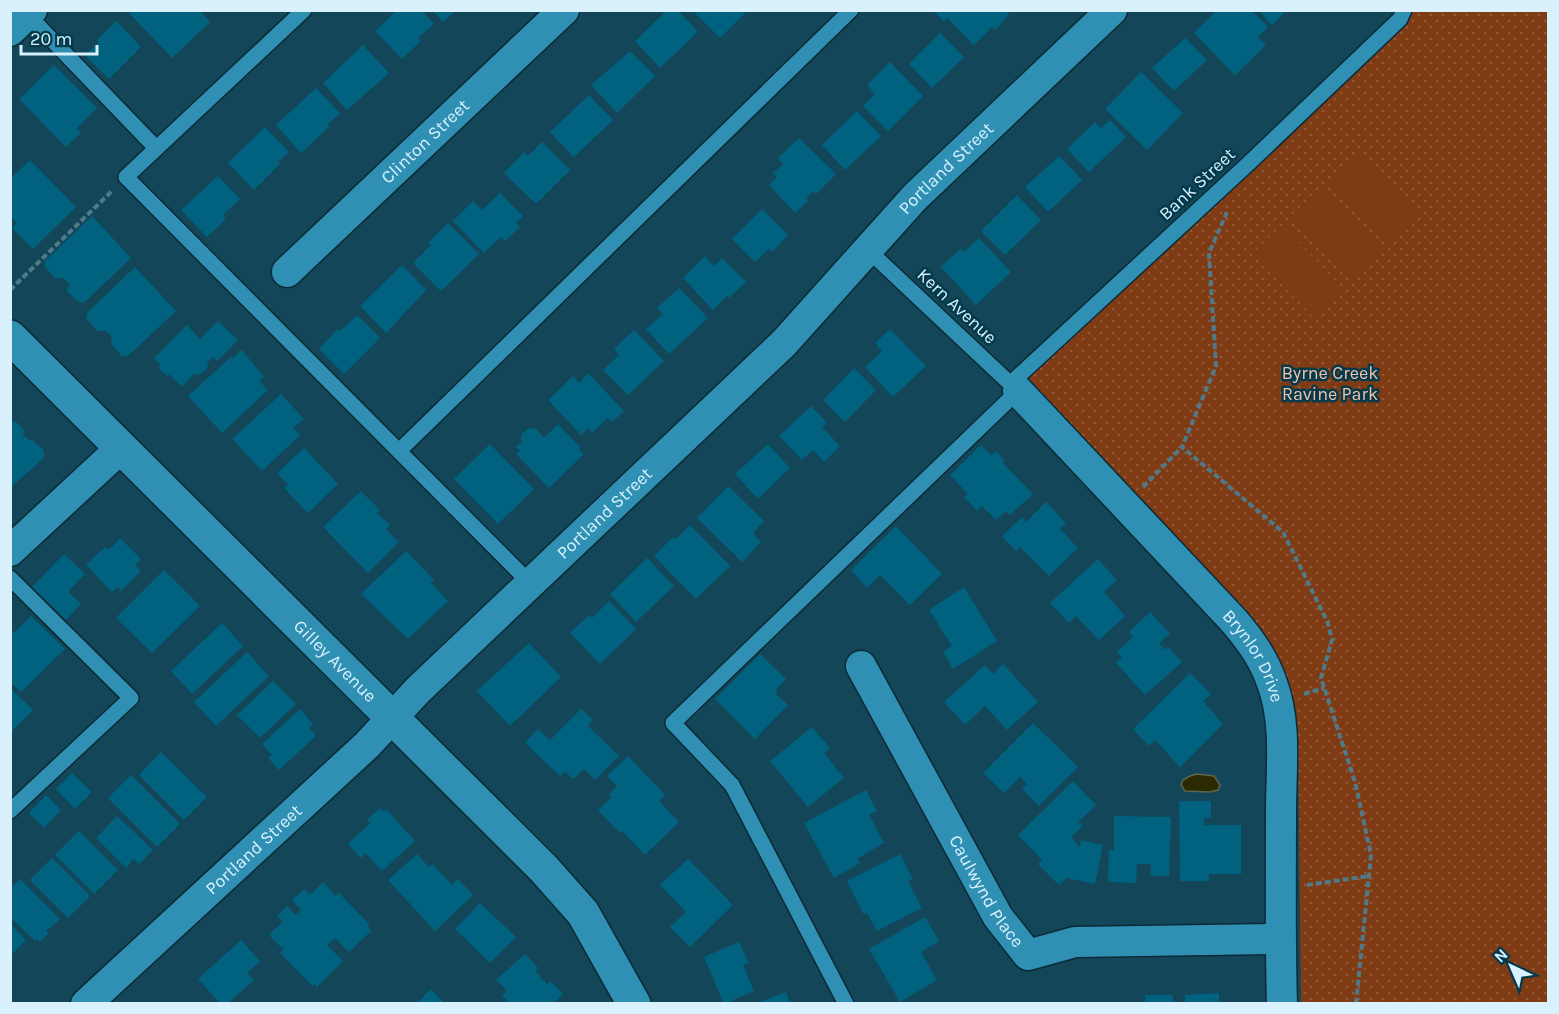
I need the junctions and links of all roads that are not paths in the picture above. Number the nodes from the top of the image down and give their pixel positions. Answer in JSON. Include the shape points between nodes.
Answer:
{"nodes":[{"id":1,"x":304,"y":10,"type":"edge"},
{"id":2,"x":564,"y":10,"type":"edge"},
{"id":3,"x":851,"y":10,"type":"edge"},
{"id":4,"x":1112,"y":10,"type":"edge"},
{"id":5,"x":1404,"y":10,"type":"edge"},
{"id":6,"x":23,"y":19,"type":"edge"},
{"id":7,"x":156,"y":148,"type":"junction"},
{"id":8,"x":868,"y":250,"type":"junction"},
{"id":9,"x":287,"y":272,"type":"dead end"},
{"id":10,"x":10,"y":337,"type":"edge"},
{"id":11,"x":1014,"y":387,"type":"junction"},
{"id":12,"x":121,"y":447,"type":"junction"},
{"id":13,"x":399,"y":451,"type":"junction"},
{"id":14,"x":10,"y":551,"type":"edge"},
{"id":15,"x":10,"y":578,"type":"edge"},
{"id":16,"x":531,"y":584,"type":"junction"},
{"id":17,"x":861,"y":666,"type":"dead end"},
{"id":18,"x":394,"y":718,"type":"junction"},
{"id":19,"x":10,"y":811,"type":"edge"},
{"id":20,"x":1280,"y":939,"type":"junction"},
{"id":21,"x":86,"y":1004,"type":"edge"},
{"id":22,"x":634,"y":1004,"type":"edge"},
{"id":23,"x":846,"y":1004,"type":"edge"},
{"id":24,"x":1282,"y":1004,"type":"edge"}],
"edges":[{"from":1,"to":7,"type":"lane"},
{"from":2,"to":9,"type":"street","name":"Clinton Street"},
{"from":3,"to":13,"type":"lane"},
{"from":4,"to":8,"type":"street","name":"Portland Street","via":[[915,197]]},
{"from":5,"to":11,"type":"lane","name":"Bank Street","via":[[1400,19]]},
{"from":6,"to":7,"type":"lane"},
{"from":7,"to":13,"type":"lane","via":[[126,177]]},
{"from":8,"to":11,"type":"lane","name":"Kern Avenue"},
{"from":8,"to":16,"type":"street","name":"Portland Street","via":[[784,343]]},
{"from":10,"to":12,"type":"street","name":"Gilley Avenue"},
{"from":11,"to":20,"type":"street","name":"Brynlor Drive","via":[[1253,643],[1273,685],[1282,730]]},
{"from":11,"to":23,"type":"lane","name":"Bank Street","via":[[673,723],[732,785]]},
{"from":12,"to":14,"type":"street"},
{"from":12,"to":18,"type":"street","name":"Gilley Avenue"},
{"from":13,"to":16,"type":"lane"},
{"from":15,"to":19,"type":"lane","via":[[131,698]]},
{"from":16,"to":18,"type":"street","name":"Portland Street","via":[[418,690]]},
{"from":17,"to":20,"type":"street","name":"Caulwynd Place","via":[[998,917],[1028,955],[1075,942]]},
{"from":18,"to":21,"type":"street","name":"Portland Street"},
{"from":18,"to":22,"type":"street","name":"Gilley Avenue","via":[[571,898],[594,930]]},
{"from":20,"to":24,"type":"street","name":"Brynlor Drive"}]}
